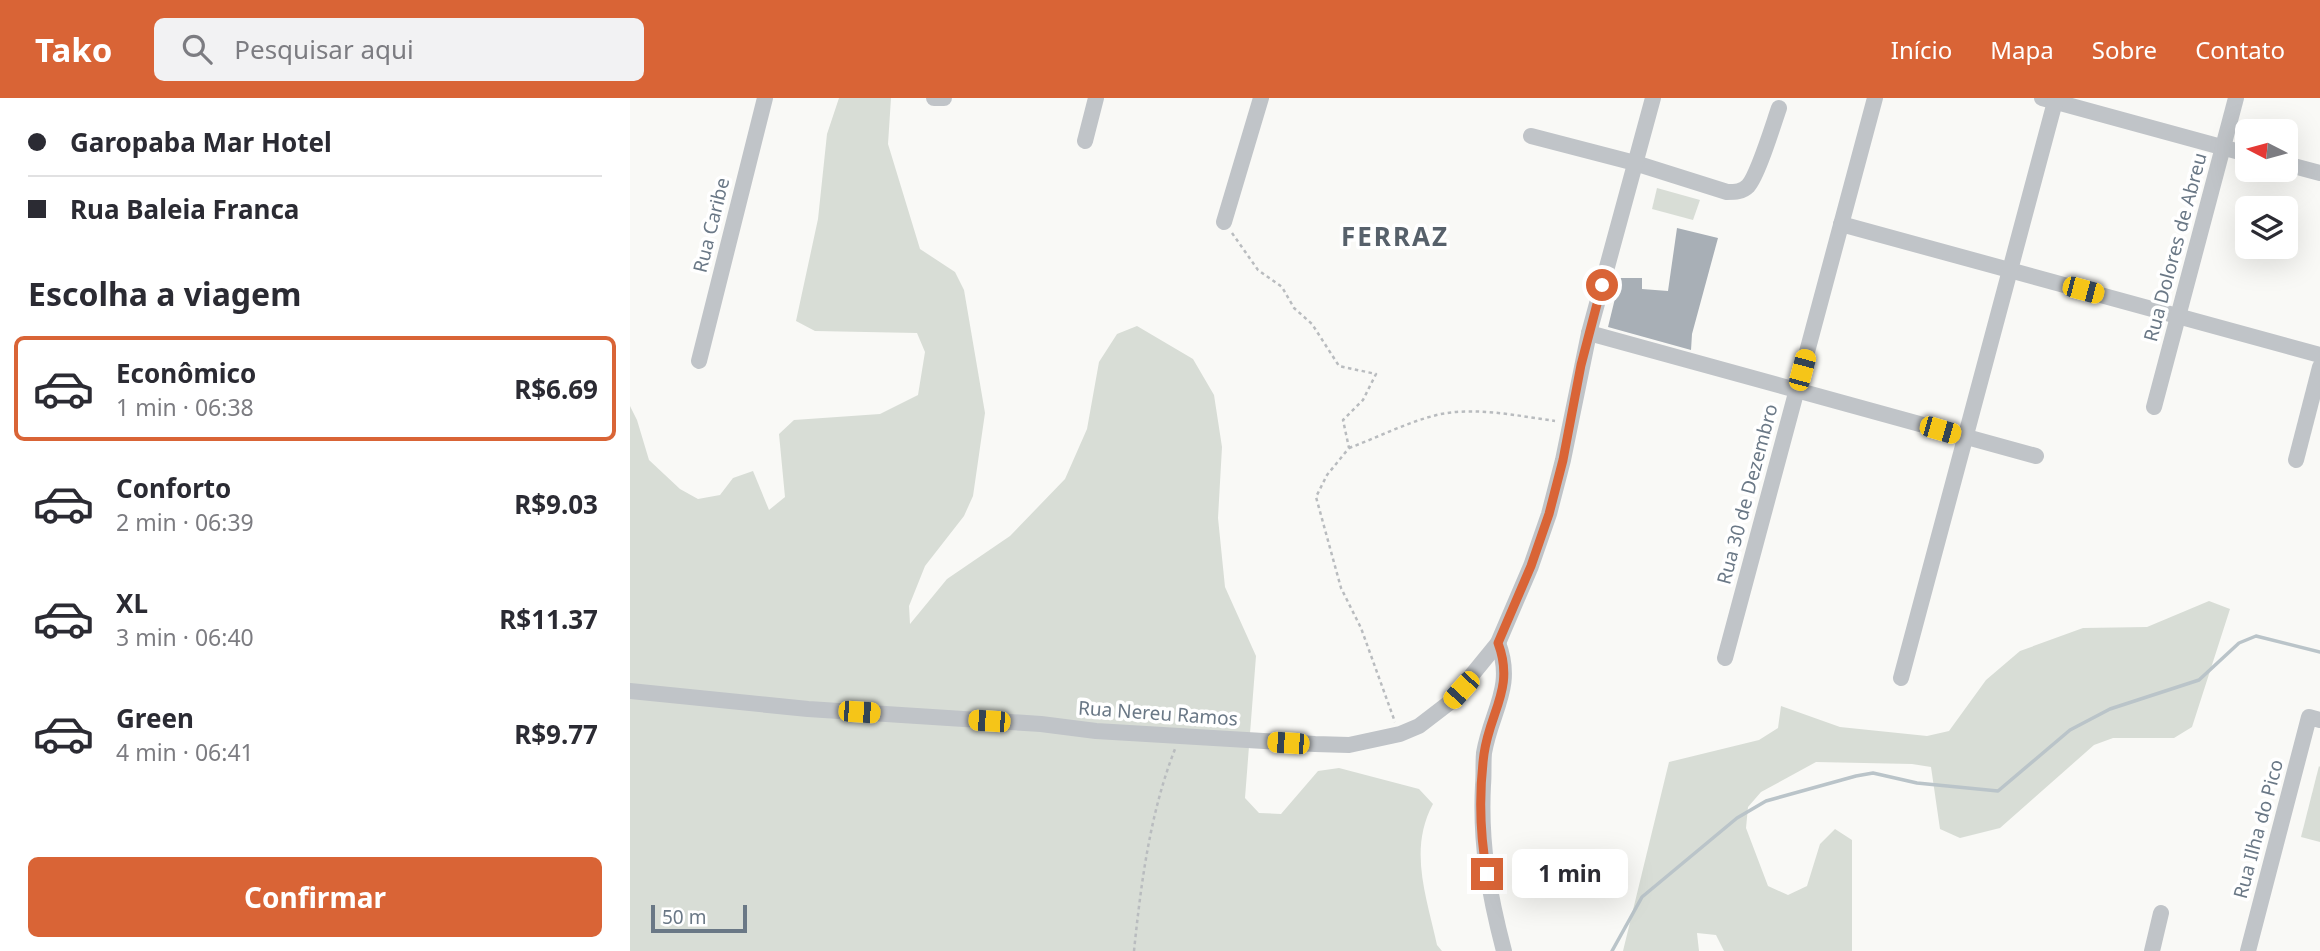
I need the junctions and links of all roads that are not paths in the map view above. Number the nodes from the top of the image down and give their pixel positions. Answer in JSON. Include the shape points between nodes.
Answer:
{"nodes":[{"id":1,"x":765,"y":98,"type":"edge"},
{"id":2,"x":934,"y":98,"type":"edge"},
{"id":3,"x":944,"y":98,"type":"edge"},
{"id":4,"x":1096,"y":98,"type":"edge"},
{"id":5,"x":1261,"y":98,"type":"edge"},
{"id":6,"x":1653,"y":98,"type":"edge"},
{"id":7,"x":1875,"y":98,"type":"edge"},
{"id":8,"x":2236,"y":98,"type":"edge"},
{"id":9,"x":2051,"y":99,"type":"edge"},
{"id":10,"x":1779,"y":108,"type":"dead end"},
{"id":11,"x":1531,"y":136,"type":"dead end"},
{"id":12,"x":1085,"y":141,"type":"dead end"},
{"id":13,"x":2223,"y":147,"type":"junction"},
{"id":14,"x":2235,"y":150,"type":"edge"},
{"id":15,"x":1635,"y":163,"type":"junction"},
{"id":16,"x":2298,"y":167,"type":"edge"},
{"id":17,"x":2320,"y":173,"type":"edge"},
{"id":18,"x":1224,"y":222,"type":"road end"},
{"id":19,"x":1841,"y":225,"type":"junction"},
{"id":20,"x":2010,"y":270,"type":"junction"},
{"id":21,"x":2178,"y":316,"type":"junction"},
{"id":22,"x":1588,"y":333,"type":"junction"},
{"id":23,"x":2320,"y":355,"type":"edge"},
{"id":24,"x":699,"y":361,"type":"dead end"},
{"id":25,"x":2320,"y":367,"type":"edge"},
{"id":26,"x":1797,"y":390,"type":"junction"},
{"id":27,"x":2154,"y":407,"type":"dead end"},
{"id":28,"x":1965,"y":437,"type":"junction"},
{"id":29,"x":2036,"y":456,"type":"dead end"},
{"id":30,"x":2296,"y":460,"type":"dead end"},
{"id":31,"x":1498,"y":643,"type":"junction"},
{"id":32,"x":1725,"y":658,"type":"dead end"},
{"id":33,"x":1901,"y":678,"type":"dead end"},
{"id":34,"x":630,"y":691,"type":"edge"},
{"id":35,"x":2315,"y":719,"type":"edge"},
{"id":36,"x":2161,"y":913,"type":"dead end"},
{"id":37,"x":1504,"y":951,"type":"edge"},
{"id":38,"x":2151,"y":951,"type":"edge"},
{"id":39,"x":2248,"y":951,"type":"edge"}],
"edges":[{"from":1,"to":24,"type":"street","name":"Rua Caribe"},
{"from":2,"to":3,"type":"street"},
{"from":4,"to":12,"type":"street"},
{"from":5,"to":18,"type":"street"},
{"from":6,"to":15,"type":"street","name":"Rua Nereu Ramos"},
{"from":7,"to":19,"type":"street","name":"Rua 30 de Dezembro"},
{"from":8,"to":13,"type":"street","name":"Rua Dolores de Abreu"},
{"from":9,"to":13,"type":"street"},
{"from":9,"to":20,"type":"street"},
{"from":10,"to":15,"type":"street","via":[[1752,179],[1738,192]]},
{"from":11,"to":15,"type":"street"},
{"from":13,"to":14,"type":"street"},
{"from":13,"to":21,"type":"street","name":"Rua Dolores de Abreu"},
{"from":15,"to":22,"type":"street","name":"Rua Nereu Ramos"},
{"from":16,"to":17,"type":"street"},
{"from":19,"to":20,"type":"street"},
{"from":19,"to":26,"type":"street","name":"Rua 30 de Dezembro"},
{"from":20,"to":21,"type":"street"},
{"from":20,"to":28,"type":"street"},
{"from":21,"to":23,"type":"street"},
{"from":21,"to":27,"type":"street","name":"Rua Dolores de Abreu"},
{"from":22,"to":26,"type":"street"},
{"from":22,"to":31,"type":"street","name":"Rua Nereu Ramos","via":[[1549,514]]},
{"from":25,"to":30,"type":"street"},
{"from":26,"to":28,"type":"street"},
{"from":26,"to":32,"type":"street","name":"Rua 30 de Dezembro"},
{"from":28,"to":29,"type":"street"},
{"from":28,"to":33,"type":"street"},
{"from":31,"to":34,"type":"street","name":"Rua Nereu Ramos","via":[[1449,703],[1419,726],[1342,745],[1096,731]]},
{"from":31,"to":37,"type":"street","via":[[1505,680],[1484,754],[1482,815],[1483,853]]},
{"from":35,"to":39,"type":"street","name":"Rua Ilha do Pico"},
{"from":36,"to":38,"type":"street"}]}
